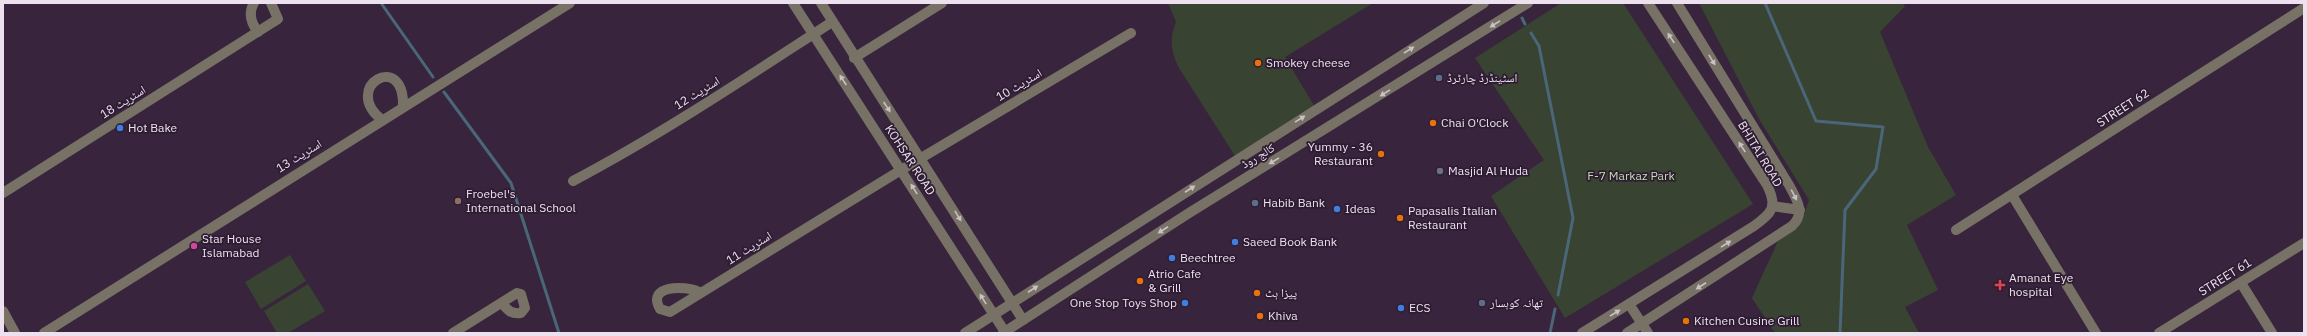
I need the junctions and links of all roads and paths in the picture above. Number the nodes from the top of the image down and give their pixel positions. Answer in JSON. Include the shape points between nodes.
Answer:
{"nodes":[{"id":1,"x":254,"y":3,"type":"edge"},
{"id":2,"x":270,"y":3,"type":"edge"},
{"id":3,"x":570,"y":3,"type":"edge"},
{"id":4,"x":793,"y":3,"type":"edge"},
{"id":5,"x":821,"y":3,"type":"edge"},
{"id":6,"x":942,"y":3,"type":"edge"},
{"id":7,"x":1484,"y":3,"type":"edge"},
{"id":8,"x":1528,"y":3,"type":"edge"},
{"id":9,"x":1648,"y":3,"type":"edge"},
{"id":10,"x":1677,"y":3,"type":"edge"},
{"id":11,"x":2304,"y":8,"type":"edge"},
{"id":12,"x":832,"y":22,"type":"junction"},
{"id":13,"x":258,"y":32,"type":"junction"},
{"id":14,"x":1131,"y":33,"type":"dead end"},
{"id":15,"x":813,"y":34,"type":"junction"},
{"id":16,"x":854,"y":58,"type":"junction"},
{"id":17,"x":403,"y":107,"type":"junction"},
{"id":18,"x":382,"y":120,"type":"junction"},
{"id":19,"x":921,"y":159,"type":"junction"},
{"id":20,"x":901,"y":170,"type":"junction"},
{"id":21,"x":573,"y":181,"type":"dead end"},
{"id":22,"x":3,"y":194,"type":"edge"},
{"id":23,"x":2012,"y":195,"type":"junction"},
{"id":24,"x":1772,"y":206,"type":"junction"},
{"id":25,"x":1800,"y":210,"type":"junction"},
{"id":26,"x":1956,"y":230,"type":"dead end"},
{"id":27,"x":2304,"y":243,"type":"edge"},
{"id":28,"x":2241,"y":283,"type":"junction"},
{"id":29,"x":699,"y":292,"type":"dead end"},
{"id":30,"x":1012,"y":302,"type":"junction"},
{"id":31,"x":502,"y":303,"type":"dead end"},
{"id":32,"x":1629,"y":304,"type":"junction"},
{"id":33,"x":3,"y":311,"type":"edge"},
{"id":34,"x":993,"y":315,"type":"junction"},
{"id":35,"x":1023,"y":320,"type":"junction"},
{"id":36,"x":1642,"y":324,"type":"junction"},
{"id":37,"x":1004,"y":332,"type":"edge"},
{"id":38,"x":15,"y":333,"type":"edge"},
{"id":39,"x":44,"y":333,"type":"edge"},
{"id":40,"x":453,"y":333,"type":"edge"},
{"id":41,"x":965,"y":333,"type":"edge"},
{"id":42,"x":1582,"y":333,"type":"edge"},
{"id":43,"x":1627,"y":333,"type":"edge"},
{"id":44,"x":1648,"y":333,"type":"edge"},
{"id":45,"x":2096,"y":333,"type":"edge"},
{"id":46,"x":2159,"y":333,"type":"edge"},
{"id":47,"x":2272,"y":333,"type":"edge"}],
"edges":[{"from":1,"to":13,"type":"street","via":[[250,10],[251,19]]},
{"from":2,"to":13,"type":"street","name":"اسٹریٹ 18","via":[[278,19]]},
{"from":3,"to":17,"type":"street","name":"اسٹریٹ 13"},
{"from":4,"to":15,"type":"street","name":"KOHSAR ROAD"},
{"from":5,"to":12,"type":"street","name":"KOHSAR ROAD"},
{"from":6,"to":16,"type":"street"},
{"from":30,"to":7,"type":"street","name":"کالج روڈ","one_way":true},
{"from":8,"to":35,"type":"street","name":"کالج روڈ","one_way":true,"via":[[1189,213]]},
{"from":24,"to":9,"type":"street","name":"BHITAI ROAD","one_way":true,"via":[[1771,193]]},
{"from":10,"to":25,"type":"street","name":"BHITAI ROAD","one_way":true,"via":[[1789,185]]},
{"from":11,"to":23,"type":"street","name":"STREET 62"},
{"from":12,"to":15,"type":"street","name":"اسٹریٹ 12"},
{"from":12,"to":16,"type":"street","name":"KOHSAR ROAD"},
{"from":13,"to":22,"type":"street","name":"اسٹریٹ 18"},
{"from":14,"to":19,"type":"street","name":"اسٹریٹ 10"},
{"from":20,"to":15,"type":"street","name":"KOHSAR ROAD","one_way":true},
{"from":15,"to":21,"type":"street","name":"اسٹریٹ 12","via":[[638,144]]},
{"from":16,"to":19,"type":"street","name":"KOHSAR ROAD","one_way":true},
{"from":17,"to":18,"type":"street","name":"اسٹریٹ 13"},
{"from":17,"to":18,"type":"street","via":[[399,84],[392,77],[382,76],[376,79],[368,90],[368,100],[375,115]]},
{"from":18,"to":39,"type":"street","name":"اسٹریٹ 13"},
{"from":19,"to":20,"type":"street","name":"اسٹریٹ 10"},
{"from":19,"to":30,"type":"street","name":"KOHSAR ROAD","one_way":true},
{"from":20,"to":29,"type":"street","name":"اسٹریٹ 11","via":[[670,312],[660,309],[657,303],[660,292],[670,288],[692,288]]},
{"from":34,"to":20,"type":"street","name":"KOHSAR ROAD","one_way":true},
{"from":23,"to":26,"type":"street","name":"STREET 62"},
{"from":23,"to":45,"type":"street"},
{"from":24,"to":25,"type":"street"},
{"from":32,"to":24,"type":"street","name":"BHITAI ROAD","one_way":true,"via":[[1754,226],[1771,214]]},
{"from":25,"to":36,"type":"street","one_way":true,"via":[[1798,220],[1792,226]]},
{"from":27,"to":28,"type":"street","name":"STREET 61"},
{"from":28,"to":46,"type":"street","name":"STREET 61"},
{"from":28,"to":47,"type":"street"},
{"from":30,"to":34,"type":"street","name":"کالج روڈ"},
{"from":30,"to":35,"type":"street","name":"KOHSAR ROAD"},
{"from":31,"to":40,"type":"street"},
{"from":32,"to":36,"type":"street"},
{"from":42,"to":32,"type":"street","name":"BHITAI ROAD","one_way":true},
{"from":33,"to":38,"type":"street"},
{"from":34,"to":37,"type":"street","name":"KOHSAR ROAD"},
{"from":34,"to":41,"type":"street","name":"کالج روڈ"},
{"from":35,"to":37,"type":"street","name":"کالج روڈ"},
{"from":36,"to":43,"type":"street"},
{"from":36,"to":44,"type":"street"}]}
